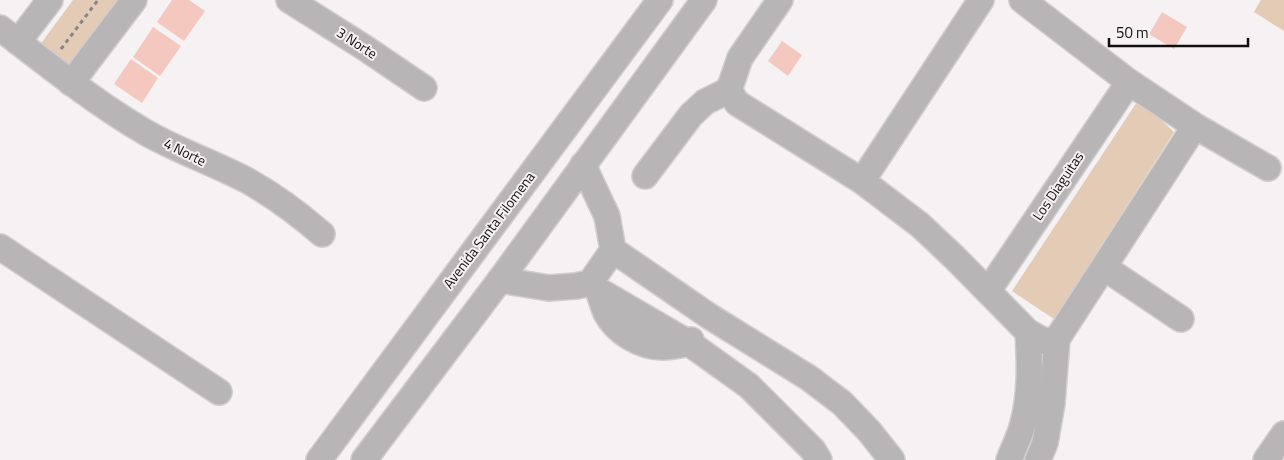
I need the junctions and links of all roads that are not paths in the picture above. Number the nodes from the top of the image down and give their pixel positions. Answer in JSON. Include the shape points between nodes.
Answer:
{"nodes":[{"id":1,"x":50,"y":0,"type":"edge"},
{"id":2,"x":134,"y":0,"type":"edge"},
{"id":3,"x":289,"y":0,"type":"edge"},
{"id":4,"x":704,"y":0,"type":"edge"},
{"id":5,"x":780,"y":0,"type":"edge"},
{"id":6,"x":981,"y":0,"type":"edge"},
{"id":7,"x":1022,"y":0,"type":"edge"},
{"id":8,"x":644,"y":12,"type":"edge"},
{"id":9,"x":9,"y":35,"type":"edge"},
{"id":10,"x":663,"y":56,"type":"junction"},
{"id":11,"x":1129,"y":82,"type":"junction"},
{"id":12,"x":71,"y":83,"type":"junction"},
{"id":13,"x":424,"y":88,"type":"dead end"},
{"id":14,"x":729,"y":90,"type":"junction"},
{"id":15,"x":1195,"y":126,"type":"junction"},
{"id":16,"x":583,"y":165,"type":"junction"},
{"id":17,"x":1268,"y":168,"type":"dead end"},
{"id":18,"x":645,"y":176,"type":"dead end"},
{"id":19,"x":862,"y":181,"type":"junction"},
{"id":20,"x":322,"y":234,"type":"dead end"},
{"id":21,"x":0,"y":247,"type":"edge"},
{"id":22,"x":613,"y":250,"type":"junction"},
{"id":23,"x":1105,"y":268,"type":"junction"},
{"id":24,"x":500,"y":280,"type":"junction"},
{"id":25,"x":594,"y":287,"type":"junction"},
{"id":26,"x":988,"y":291,"type":"junction"},
{"id":27,"x":709,"y":316,"type":"junction"},
{"id":28,"x":1181,"y":319,"type":"dead end"},
{"id":29,"x":1028,"y":332,"type":"junction"},
{"id":30,"x":1057,"y":339,"type":"junction"},
{"id":31,"x":689,"y":343,"type":"junction"},
{"id":32,"x":219,"y":392,"type":"dead end"},
{"id":33,"x":369,"y":392,"type":"junction"},
{"id":34,"x":398,"y":414,"type":"junction"},
{"id":35,"x":1284,"y":434,"type":"edge"},
{"id":36,"x":318,"y":460,"type":"edge"},
{"id":37,"x":364,"y":460,"type":"edge"},
{"id":38,"x":819,"y":460,"type":"edge"},
{"id":39,"x":892,"y":460,"type":"edge"},
{"id":40,"x":1009,"y":460,"type":"edge"},
{"id":41,"x":1038,"y":460,"type":"edge"},
{"id":42,"x":1266,"y":460,"type":"edge"}],
"edges":[{"from":1,"to":9,"type":"street"},
{"from":2,"to":12,"type":"street"},
{"from":3,"to":13,"type":"street","name":"3 Norte"},
{"from":4,"to":10,"type":"street"},
{"from":5,"to":14,"type":"street","via":[[740,58]]},
{"from":6,"to":19,"type":"street"},
{"from":7,"to":11,"type":"street"},
{"from":8,"to":10,"type":"street","via":[[647,35],[659,43]]},
{"from":8,"to":33,"type":"street","name":"Avenida Santa Filomena"},
{"from":9,"to":12,"type":"street","name":"4 Norte"},
{"from":10,"to":16,"type":"street"},
{"from":11,"to":15,"type":"street"},
{"from":11,"to":26,"type":"street","name":"Los Diaguitas"},
{"from":12,"to":20,"type":"street","name":"4 Norte","via":[[146,133],[272,195]]},
{"from":14,"to":18,"type":"street","via":[[705,102],[691,115]]},
{"from":14,"to":19,"type":"street","via":[[737,102]]},
{"from":15,"to":17,"type":"street"},
{"from":15,"to":23,"type":"street"},
{"from":16,"to":22,"type":"street","via":[[607,216]]},
{"from":16,"to":24,"type":"street"},
{"from":19,"to":26,"type":"street","via":[[920,225]]},
{"from":21,"to":32,"type":"street"},
{"from":22,"to":25,"type":"street"},
{"from":22,"to":27,"type":"street"},
{"from":23,"to":28,"type":"street"},
{"from":23,"to":30,"type":"street"},
{"from":24,"to":25,"type":"street","via":[[549,288]]},
{"from":24,"to":34,"type":"street"},
{"from":25,"to":31,"type":"street"},
{"from":26,"to":29,"type":"street"},
{"from":27,"to":31,"type":"street"},
{"from":27,"to":39,"type":"street","via":[[842,402]]},
{"from":29,"to":30,"type":"street","via":[[1044,342]]},
{"from":29,"to":40,"type":"street","via":[[1028,397],[1022,428]]},
{"from":30,"to":41,"type":"street","via":[[1052,403],[1045,443]]},
{"from":31,"to":38,"type":"street","via":[[749,386],[813,450]]},
{"from":33,"to":34,"type":"street","via":[[376,410]]},
{"from":33,"to":36,"type":"street","name":"Avenida Santa Filomena"},
{"from":34,"to":37,"type":"street"},
{"from":35,"to":42,"type":"street"}]}
